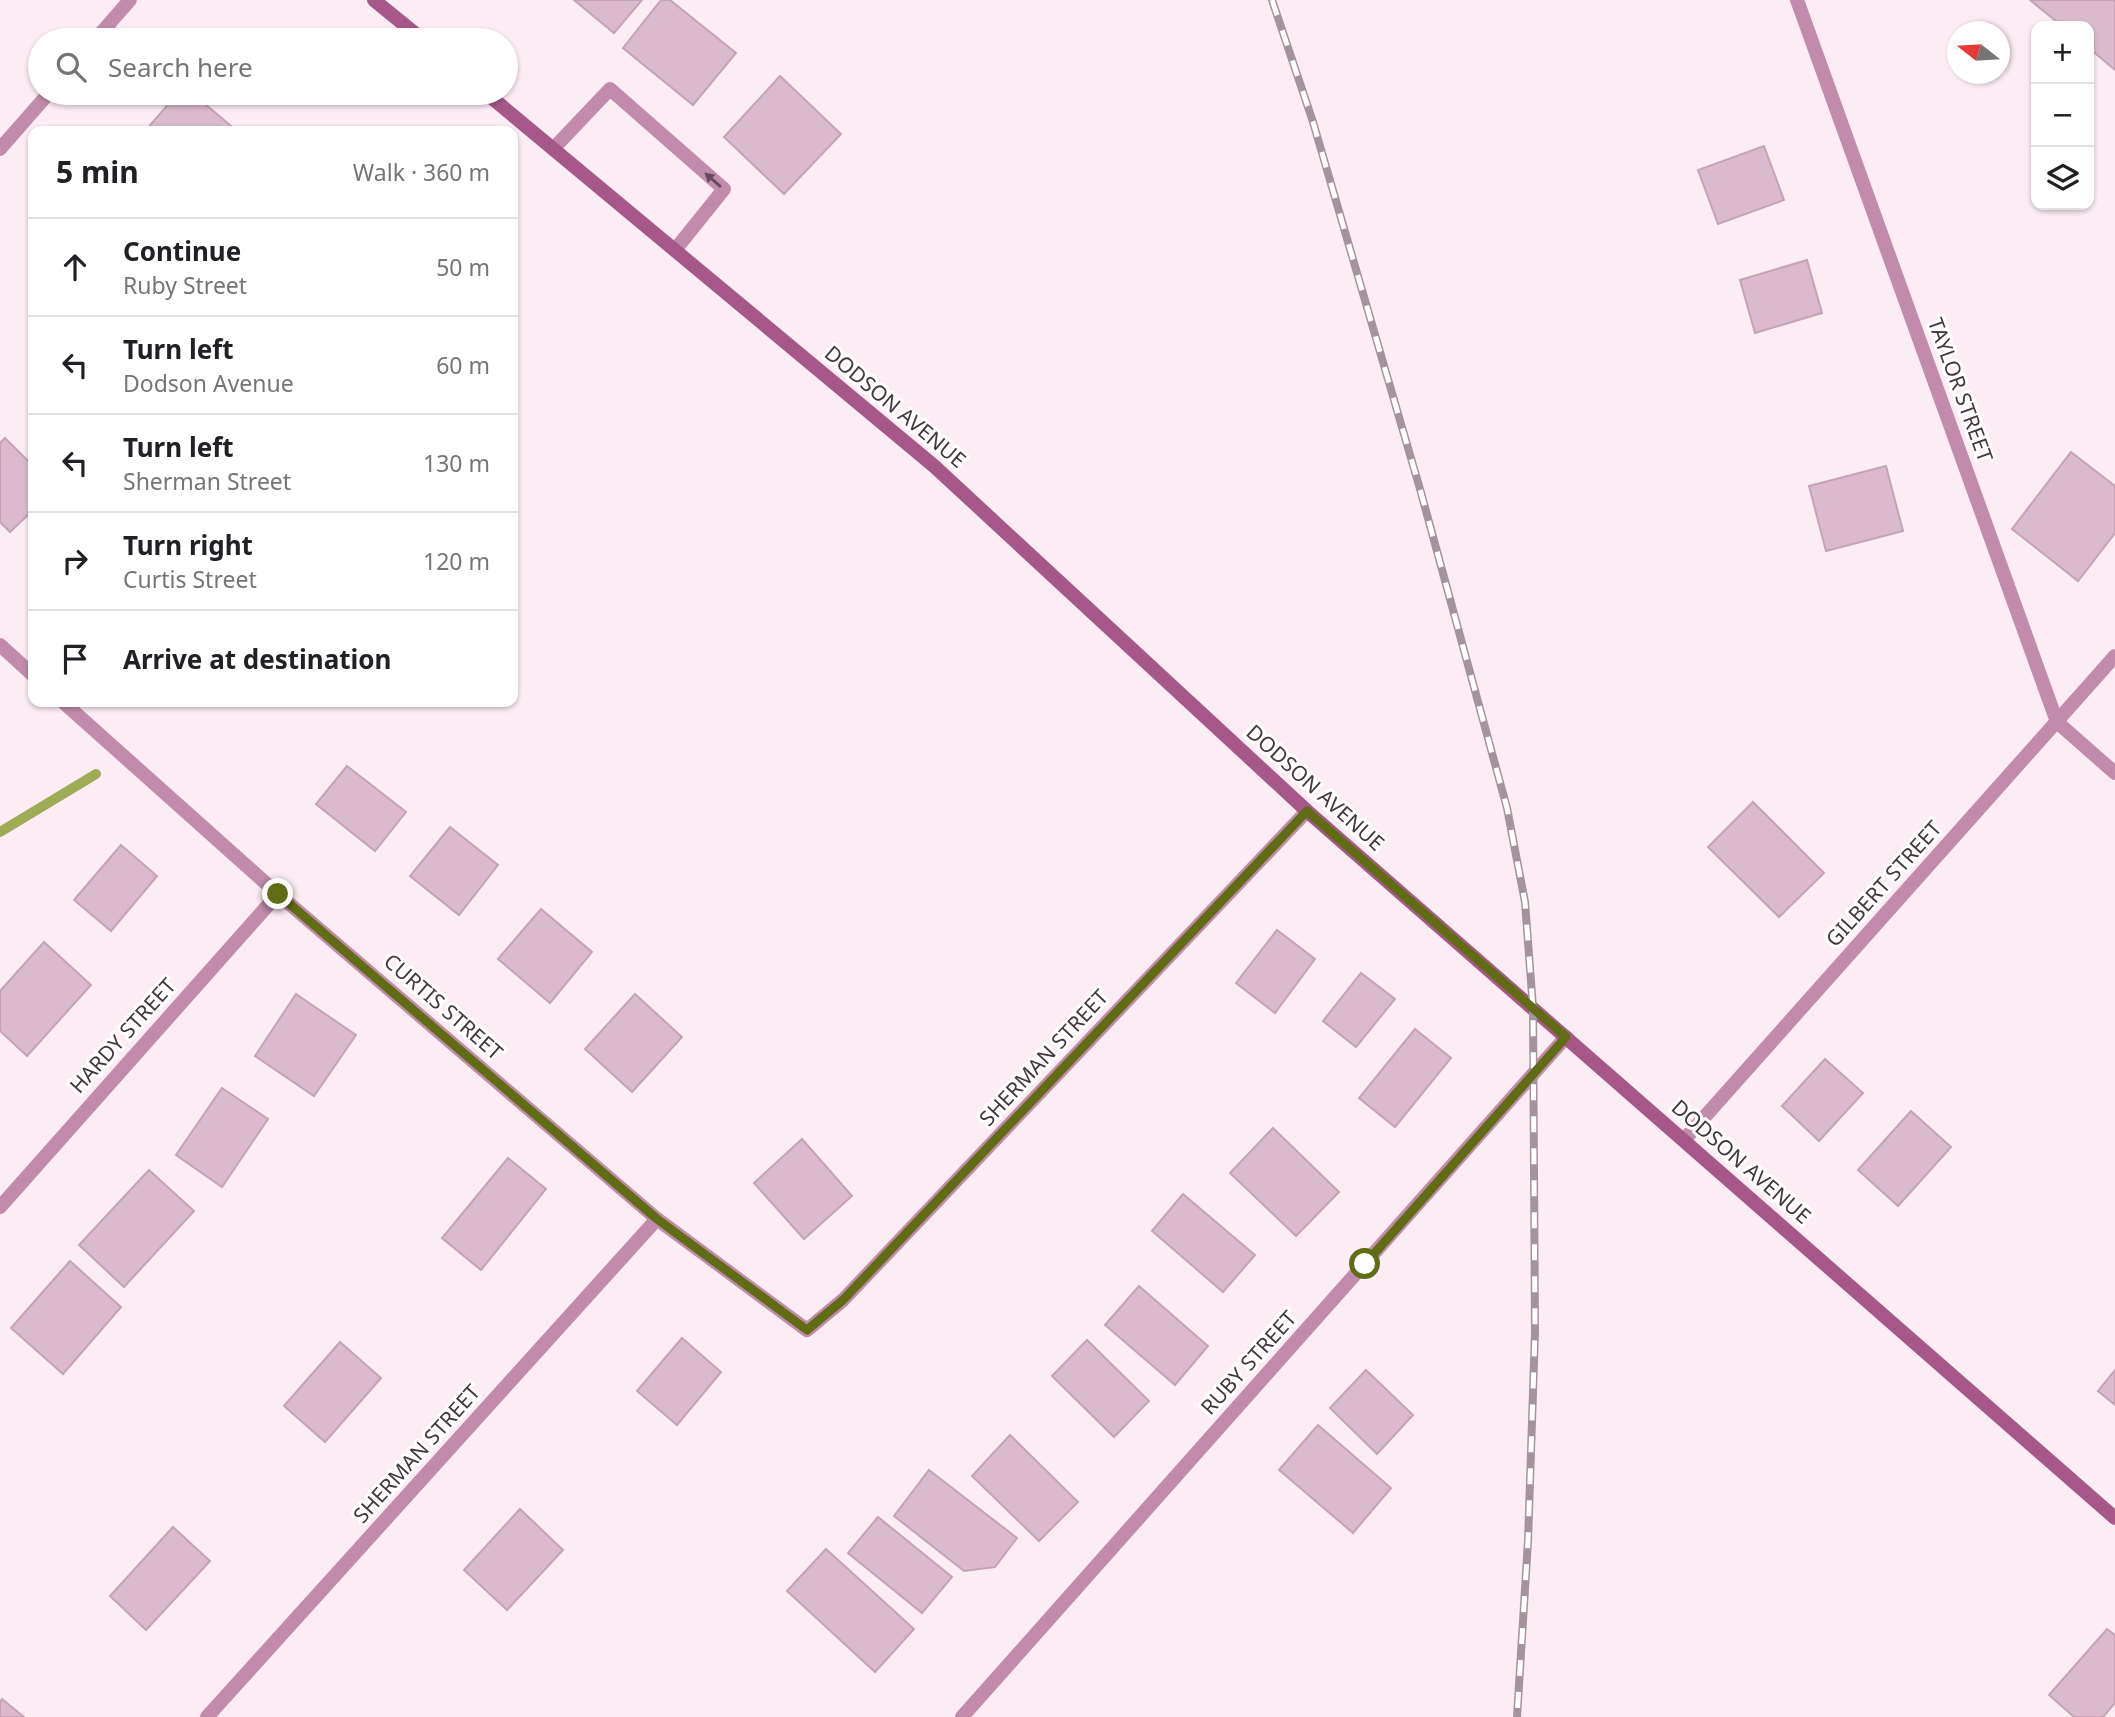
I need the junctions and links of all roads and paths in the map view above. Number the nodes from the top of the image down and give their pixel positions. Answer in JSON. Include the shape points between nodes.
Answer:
{"nodes":[{"id":1,"x":130,"y":0,"type":"edge"},
{"id":2,"x":374,"y":0,"type":"edge"},
{"id":3,"x":1797,"y":0,"type":"edge"},
{"id":4,"x":106,"y":28,"type":"edge"},
{"id":5,"x":408,"y":28,"type":"edge"},
{"id":6,"x":38,"y":105,"type":"edge"},
{"id":7,"x":500,"y":105,"type":"edge"},
{"id":8,"x":0,"y":149,"type":"edge"},
{"id":9,"x":553,"y":149,"type":"junction"},
{"id":10,"x":675,"y":250,"type":"junction"},
{"id":11,"x":0,"y":645,"type":"edge"},
{"id":12,"x":2115,"y":656,"type":"edge"},
{"id":13,"x":28,"y":670,"type":"edge"},
{"id":14,"x":69,"y":707,"type":"edge"},
{"id":15,"x":2057,"y":722,"type":"junction"},
{"id":16,"x":2115,"y":773,"type":"edge"},
{"id":17,"x":1307,"y":811,"type":"junction"},
{"id":18,"x":278,"y":894,"type":"junction"},
{"id":19,"x":1566,"y":1037,"type":"junction"},
{"id":20,"x":1684,"y":1140,"type":"junction"},
{"id":21,"x":0,"y":1207,"type":"edge"},
{"id":22,"x":657,"y":1219,"type":"junction"},
{"id":23,"x":807,"y":1330,"type":"joint"},
{"id":24,"x":2115,"y":1517,"type":"edge"},
{"id":25,"x":207,"y":1717,"type":"edge"},
{"id":26,"x":962,"y":1717,"type":"edge"}],
"edges":[{"from":1,"to":4,"type":"street"},
{"from":2,"to":5,"type":"main road"},
{"from":3,"to":15,"type":"street","name":"TAYLOR STREET"},
{"from":6,"to":8,"type":"street"},
{"from":7,"to":9,"type":"main road","name":"DODSON AVENUE"},
{"from":9,"to":10,"type":"main road","name":"DODSON AVENUE"},
{"from":10,"to":9,"type":"street","one_way":true,"via":[[724,190],[610,89]]},
{"from":10,"to":17,"type":"main road","name":"DODSON AVENUE","via":[[934,466]]},
{"from":11,"to":13,"type":"street"},
{"from":12,"to":15,"type":"street","name":"GILBERT STREET"},
{"from":14,"to":18,"type":"street","name":"CURTIS STREET"},
{"from":15,"to":16,"type":"street","name":"TAYLOR STREET"},
{"from":15,"to":20,"type":"street","name":"GILBERT STREET"},
{"from":17,"to":19,"type":"main road","name":"DODSON AVENUE"},
{"from":17,"to":23,"type":"street","name":"SHERMAN STREET","via":[[843,1300]]},
{"from":18,"to":21,"type":"street","name":"HARDY STREET"},
{"from":18,"to":22,"type":"street","name":"CURTIS STREET"},
{"from":19,"to":20,"type":"main road","name":"DODSON AVENUE"},
{"from":19,"to":26,"type":"street","name":"RUBY STREET"},
{"from":20,"to":24,"type":"main road","name":"DODSON AVENUE"},
{"from":22,"to":23,"type":"street","name":"CURTIS STREET"},
{"from":22,"to":25,"type":"street","name":"SHERMAN STREET"}]}
